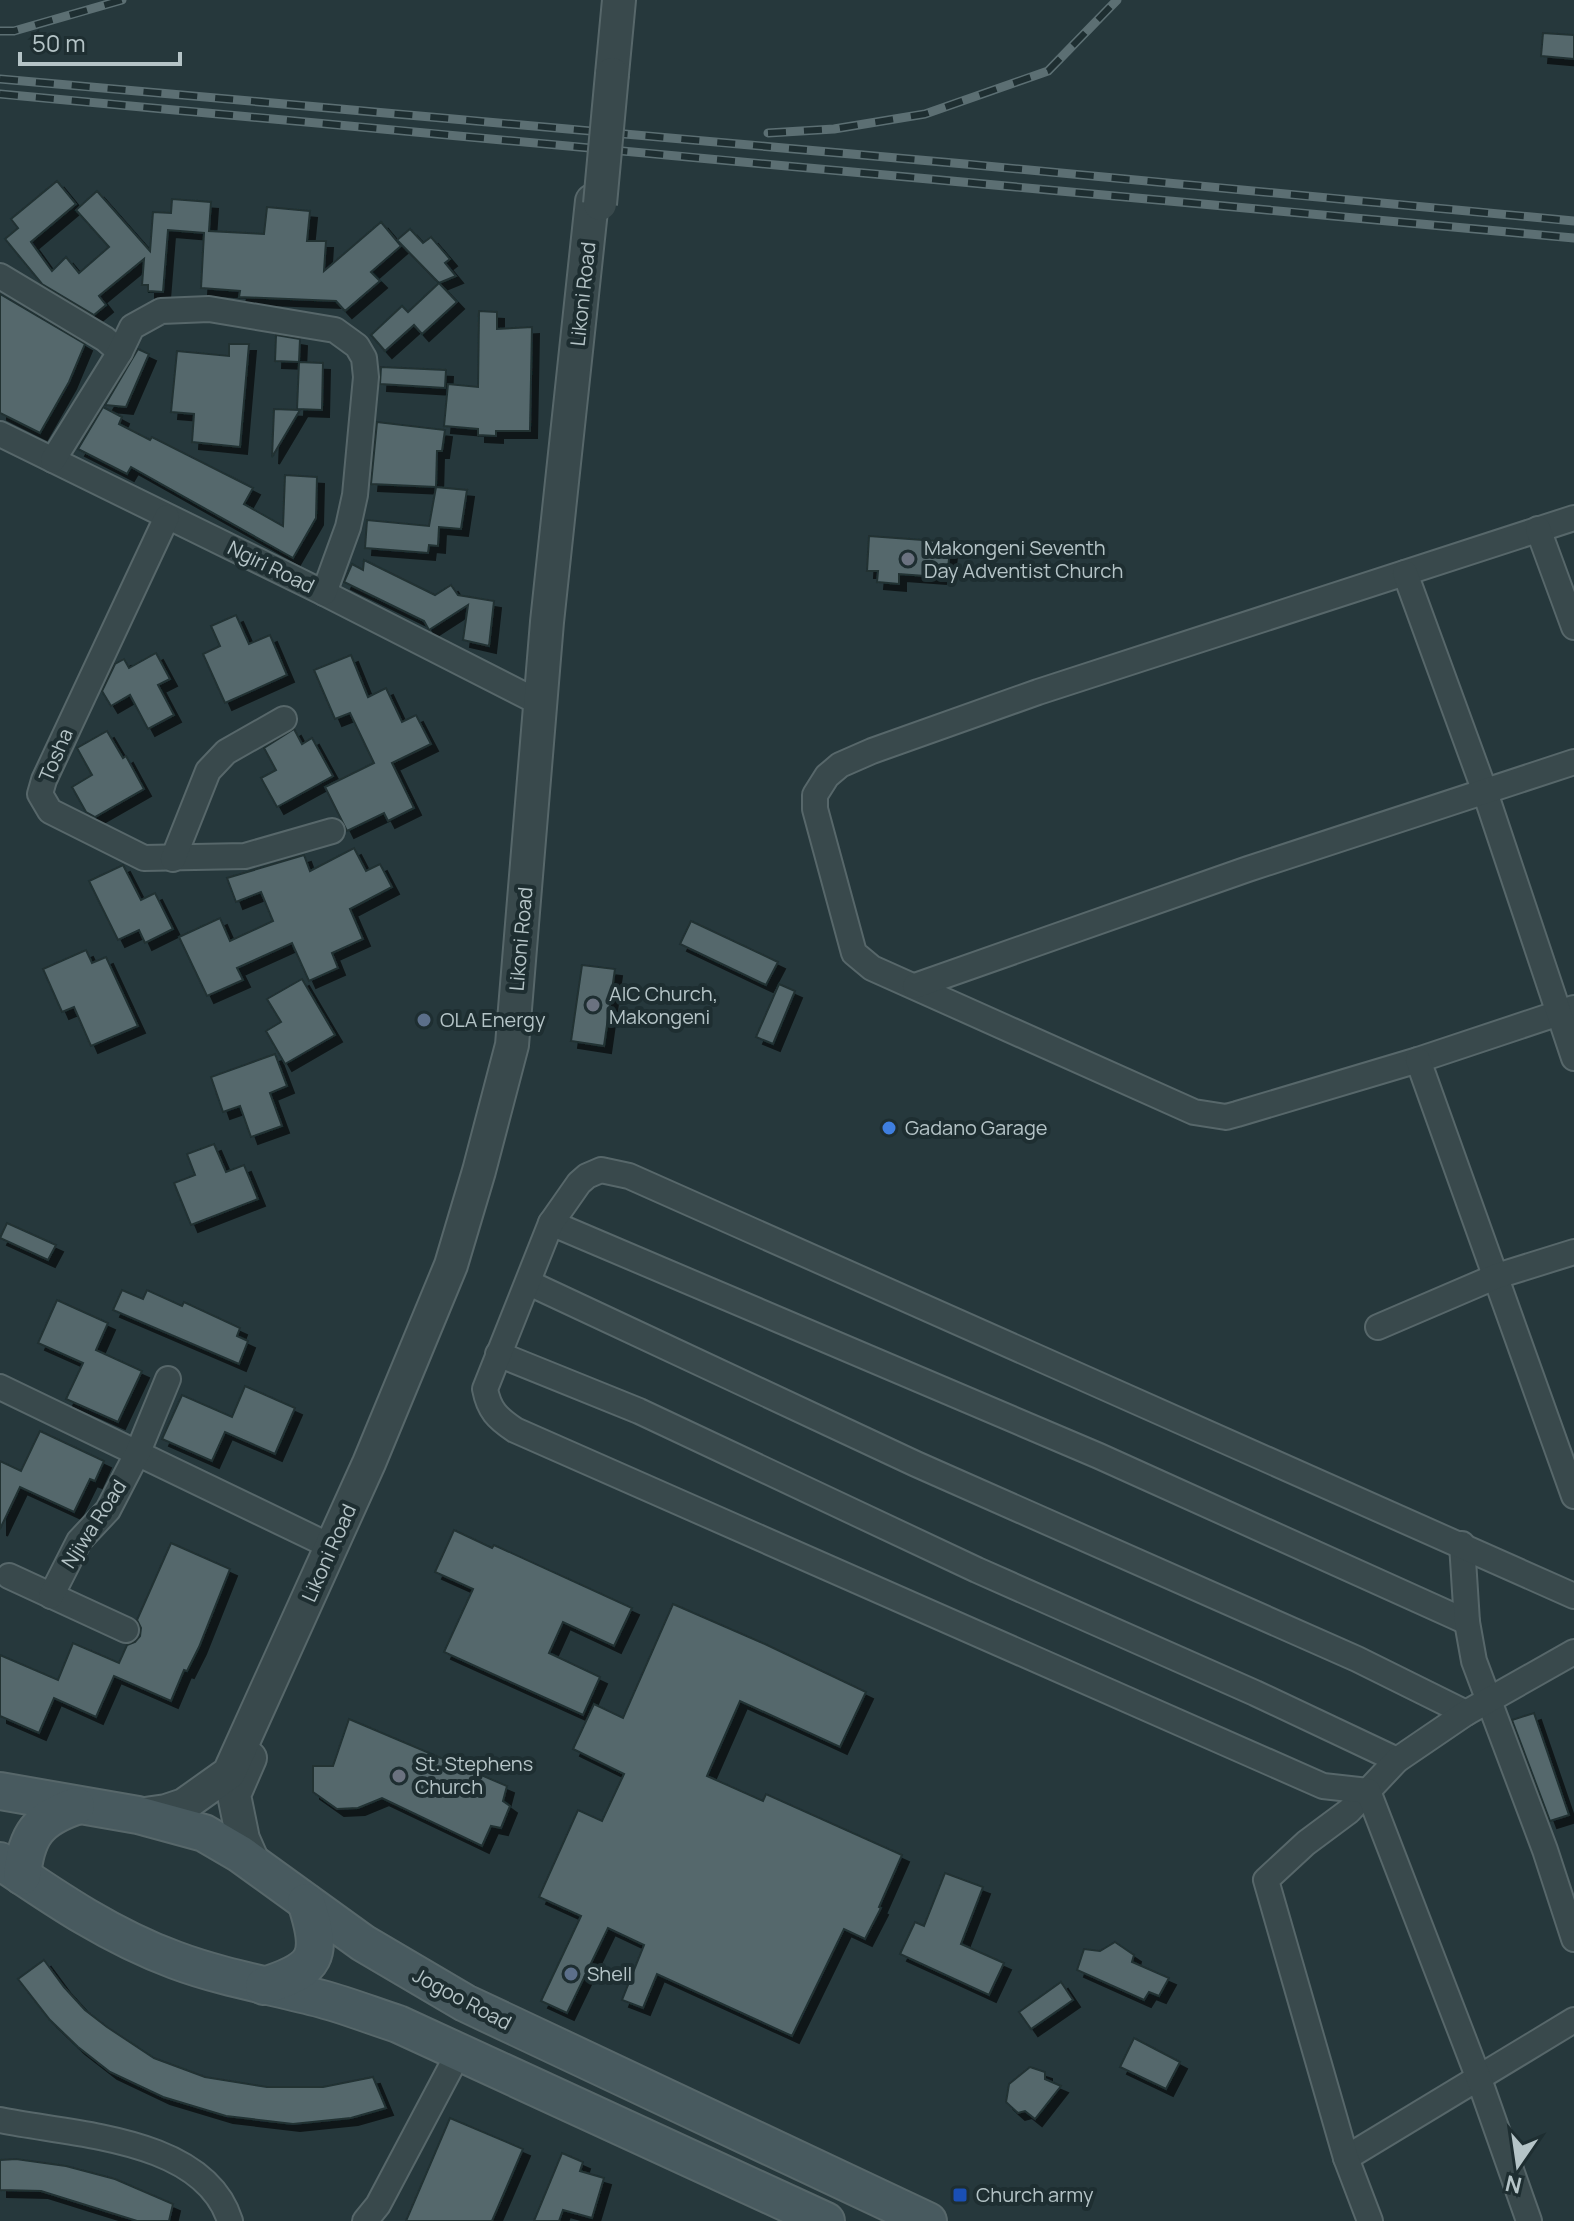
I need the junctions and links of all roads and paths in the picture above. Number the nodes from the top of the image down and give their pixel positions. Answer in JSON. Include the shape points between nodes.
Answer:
{"nodes":[{"id":1,"x":612,"y":0,"type":"edge"},
{"id":2,"x":619,"y":0,"type":"edge"},
{"id":3,"x":608,"y":74,"type":"junction"},
{"id":4,"x":596,"y":203,"type":"junction"},
{"id":5,"x":0,"y":276,"type":"edge"},
{"id":6,"x":120,"y":352,"type":"junction"},
{"id":7,"x":0,"y":434,"type":"edge"},
{"id":8,"x":53,"y":460,"type":"junction"},
{"id":9,"x":167,"y":517,"type":"junction"},
{"id":10,"x":1574,"y":518,"type":"edge"},
{"id":11,"x":1538,"y":529,"type":"junction"},
{"id":12,"x":1405,"y":573,"type":"junction"},
{"id":13,"x":324,"y":593,"type":"junction"},
{"id":14,"x":1574,"y":627,"type":"edge"},
{"id":15,"x":540,"y":703,"type":"junction"},
{"id":16,"x":284,"y":719,"type":"dead end"},
{"id":17,"x":1574,"y":762,"type":"edge"},
{"id":18,"x":1485,"y":792,"type":"junction"},
{"id":19,"x":332,"y":831,"type":"dead end"},
{"id":20,"x":173,"y":859,"type":"junction"},
{"id":21,"x":915,"y":986,"type":"junction"},
{"id":22,"x":1567,"y":1011,"type":"edge"},
{"id":23,"x":1574,"y":1058,"type":"edge"},
{"id":24,"x":1418,"y":1060,"type":"junction"},
{"id":25,"x":551,"y":1223,"type":"junction"},
{"id":26,"x":1574,"y":1252,"type":"edge"},
{"id":27,"x":1497,"y":1276,"type":"junction"},
{"id":28,"x":529,"y":1283,"type":"junction"},
{"id":29,"x":1378,"y":1327,"type":"dead end"},
{"id":30,"x":498,"y":1354,"type":"junction"},
{"id":31,"x":168,"y":1379,"type":"dead end"},
{"id":32,"x":0,"y":1387,"type":"edge"},
{"id":33,"x":138,"y":1452,"type":"junction"},
{"id":34,"x":1574,"y":1496,"type":"edge"},
{"id":35,"x":1462,"y":1544,"type":"junction"},
{"id":36,"x":332,"y":1547,"type":"junction"},
{"id":37,"x":9,"y":1576,"type":"dead end"},
{"id":38,"x":51,"y":1596,"type":"junction"},
{"id":39,"x":1574,"y":1596,"type":"edge"},
{"id":40,"x":1467,"y":1622,"type":"junction"},
{"id":41,"x":126,"y":1630,"type":"dead end"},
{"id":42,"x":1574,"y":1652,"type":"edge"},
{"id":43,"x":1490,"y":1700,"type":"junction"},
{"id":44,"x":1466,"y":1713,"type":"junction"},
{"id":45,"x":1397,"y":1760,"type":"junction"},
{"id":46,"x":0,"y":1791,"type":"edge"},
{"id":47,"x":1368,"y":1791,"type":"junction"},
{"id":48,"x":76,"y":1806,"type":"junction"},
{"id":49,"x":138,"y":1815,"type":"junction"},
{"id":50,"x":254,"y":1864,"type":"junction"},
{"id":51,"x":11,"y":1868,"type":"edge"},
{"id":52,"x":306,"y":1902,"type":"junction"},
{"id":53,"x":1574,"y":1939,"type":"edge"},
{"id":54,"x":264,"y":1986,"type":"junction"},
{"id":55,"x":1574,"y":2020,"type":"edge"},
{"id":56,"x":459,"y":2052,"type":"junction"},
{"id":57,"x":1479,"y":2079,"type":"junction"},
{"id":58,"x":0,"y":2120,"type":"edge"},
{"id":59,"x":1346,"y":2158,"type":"junction"},
{"id":60,"x":230,"y":2221,"type":"edge"},
{"id":61,"x":365,"y":2221,"type":"edge"},
{"id":62,"x":826,"y":2221,"type":"edge"},
{"id":63,"x":928,"y":2221,"type":"edge"},
{"id":64,"x":1370,"y":2221,"type":"edge"},
{"id":65,"x":1529,"y":2221,"type":"edge"}],
"edges":[{"from":1,"to":3,"type":"street","name":"Likoni Road"},
{"from":2,"to":3,"type":"street","name":"Likoni Road"},
{"from":3,"to":4,"type":"street","name":"Likoni Road","bridge":true},
{"from":4,"to":15,"type":"street","name":"Likoni Road"},
{"from":4,"to":50,"type":"street","name":"Likoni Road","via":[[561,714],[528,1044],[506,1133],[456,1279],[400,1420],[234,1795]]},
{"from":5,"to":6,"type":"street"},
{"from":6,"to":8,"type":"street"},
{"from":6,"to":13,"type":"street","via":[[132,327],[161,311],[209,309],[335,330],[357,346],[366,377],[355,495]]},
{"from":7,"to":8,"type":"street","name":"Ngiri Road"},
{"from":8,"to":9,"type":"street","name":"Ngiri Road"},
{"from":9,"to":13,"type":"street","name":"Ngiri Road"},
{"from":9,"to":20,"type":"street","name":"Tosha","via":[[40,794],[59,817],[135,855]]},
{"from":10,"to":11,"type":"street"},
{"from":11,"to":12,"type":"street"},
{"from":11,"to":14,"type":"street"},
{"from":12,"to":18,"type":"street"},
{"from":12,"to":21,"type":"street","via":[[1038,692],[840,765],[815,795],[815,809],[854,953],[872,968]]},
{"from":13,"to":15,"type":"street","name":"Ngiri Road"},
{"from":15,"to":36,"type":"street","name":"Likoni Road","via":[[512,1045],[451,1265]]},
{"from":16,"to":20,"type":"street","via":[[226,752],[208,771]]},
{"from":17,"to":18,"type":"street"},
{"from":18,"to":21,"type":"street"},
{"from":18,"to":22,"type":"street"},
{"from":19,"to":20,"type":"street","name":"Tosha","via":[[245,856]]},
{"from":21,"to":24,"type":"street","via":[[1178,1106],[1212,1116],[1237,1114]]},
{"from":22,"to":23,"type":"street"},
{"from":22,"to":24,"type":"street"},
{"from":24,"to":27,"type":"street"},
{"from":25,"to":28,"type":"street"},
{"from":25,"to":35,"type":"street","via":[[587,1176],[601,1170],[616,1172]]},
{"from":25,"to":40,"type":"street","via":[[1099,1456]]},
{"from":26,"to":27,"type":"street"},
{"from":27,"to":29,"type":"street"},
{"from":27,"to":34,"type":"street"},
{"from":28,"to":30,"type":"street"},
{"from":28,"to":44,"type":"street"},
{"from":30,"to":45,"type":"street","via":[[639,1411]]},
{"from":30,"to":47,"type":"street","via":[[485,1389],[489,1407],[515,1430],[1323,1786]]},
{"from":31,"to":33,"type":"street","name":"Njiwa Road"},
{"from":32,"to":33,"type":"street"},
{"from":33,"to":36,"type":"street"},
{"from":33,"to":38,"type":"street","name":"Njiwa Road","via":[[108,1510],[79,1541]]},
{"from":35,"to":39,"type":"street"},
{"from":35,"to":40,"type":"street"},
{"from":36,"to":49,"type":"street","name":"Likoni Road","via":[[229,1773],[184,1805]]},
{"from":37,"to":38,"type":"street"},
{"from":38,"to":41,"type":"street"},
{"from":40,"to":43,"type":"street","via":[[1474,1661]]},
{"from":42,"to":43,"type":"street"},
{"from":43,"to":44,"type":"street"},
{"from":43,"to":53,"type":"street"},
{"from":44,"to":45,"type":"street"},
{"from":45,"to":47,"type":"street"},
{"from":46,"to":48,"type":"main road","name":"Jogoo Road"},
{"from":47,"to":57,"type":"street"},
{"from":47,"to":59,"type":"street","via":[[1266,1880]]},
{"from":48,"to":49,"type":"main road","name":"Jogoo Road"},
{"from":48,"to":51,"type":"main road","via":[[44,1820]]},
{"from":49,"to":50,"type":"main road","name":"Jogoo Road","via":[[204,1833]]},
{"from":50,"to":52,"type":"main road","name":"Jogoo Road"},
{"from":51,"to":54,"type":"main road","via":[[127,1940]]},
{"from":52,"to":54,"type":"main road","via":[[314,1925],[313,1957],[295,1976]]},
{"from":52,"to":63,"type":"main road","name":"Jogoo Road","via":[[363,1943],[465,2003]]},
{"from":54,"to":56,"type":"main road","via":[[398,2024]]},
{"from":55,"to":57,"type":"street"},
{"from":56,"to":61,"type":"street"},
{"from":56,"to":62,"type":"main road"},
{"from":57,"to":59,"type":"street"},
{"from":57,"to":65,"type":"street"},
{"from":58,"to":60,"type":"street","via":[[118,2140],[165,2156],[199,2174]]},
{"from":59,"to":64,"type":"street"}]}
